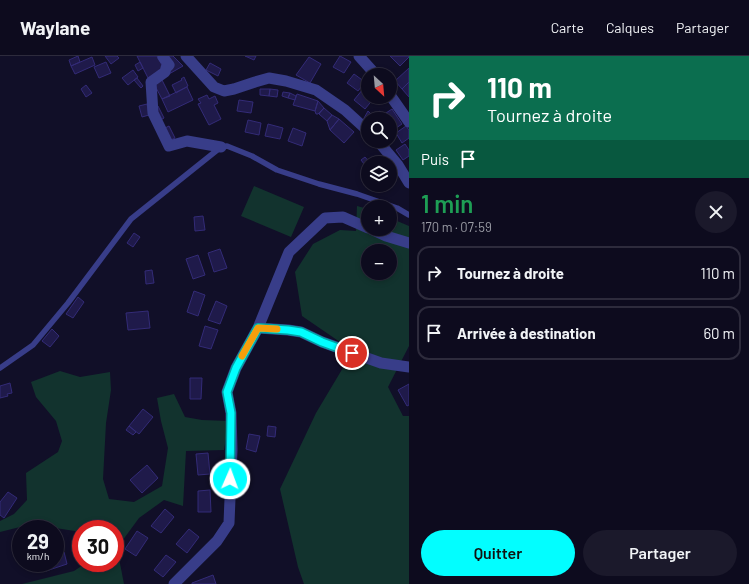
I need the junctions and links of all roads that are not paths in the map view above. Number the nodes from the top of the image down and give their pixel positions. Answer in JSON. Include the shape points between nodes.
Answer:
{"nodes":[{"id":1,"x":164,"y":56,"type":"edge"},
{"id":2,"x":186,"y":56,"type":"edge"},
{"id":3,"x":359,"y":56,"type":"edge"},
{"id":4,"x":370,"y":68,"type":"edge"},
{"id":5,"x":396,"y":104,"type":"edge"},
{"id":6,"x":409,"y":122,"type":"edge"},
{"id":7,"x":361,"y":125,"type":"edge"},
{"id":8,"x":222,"y":147,"type":"junction"},
{"id":9,"x":384,"y":148,"type":"edge"},
{"id":10,"x":409,"y":183,"type":"edge"},
{"id":11,"x":409,"y":215,"type":"edge"},
{"id":12,"x":361,"y":225,"type":"edge"},
{"id":13,"x":390,"y":236,"type":"edge"},
{"id":14,"x":409,"y":243,"type":"edge"},
{"id":15,"x":258,"y":328,"type":"junction"},
{"id":16,"x":409,"y":367,"type":"edge"},
{"id":17,"x":0,"y":368,"type":"edge"},
{"id":18,"x":174,"y":584,"type":"edge"}],
"edges":[{"from":1,"to":8,"type":"street","via":[[169,65],[165,72],[151,82],[151,91],[153,113],[169,146],[187,140]]},
{"from":2,"to":7,"type":"street","via":[[214,87],[224,91],[269,78],[286,81],[316,90]]},
{"from":3,"to":4,"type":"street"},
{"from":5,"to":6,"type":"street"},
{"from":8,"to":11,"type":"lane","via":[[227,146],[278,170],[357,194]]},
{"from":8,"to":17,"type":"lane","via":[[130,219],[68,303],[33,345]]},
{"from":9,"to":10,"type":"street"},
{"from":12,"to":15,"type":"street","via":[[343,217],[325,218],[289,252]]},
{"from":13,"to":14,"type":"street"},
{"from":15,"to":16,"type":"street","via":[[301,332],[382,363]]},
{"from":15,"to":18,"type":"street","via":[[236,368],[227,392],[231,413],[232,450],[229,523],[217,540]]}]}
